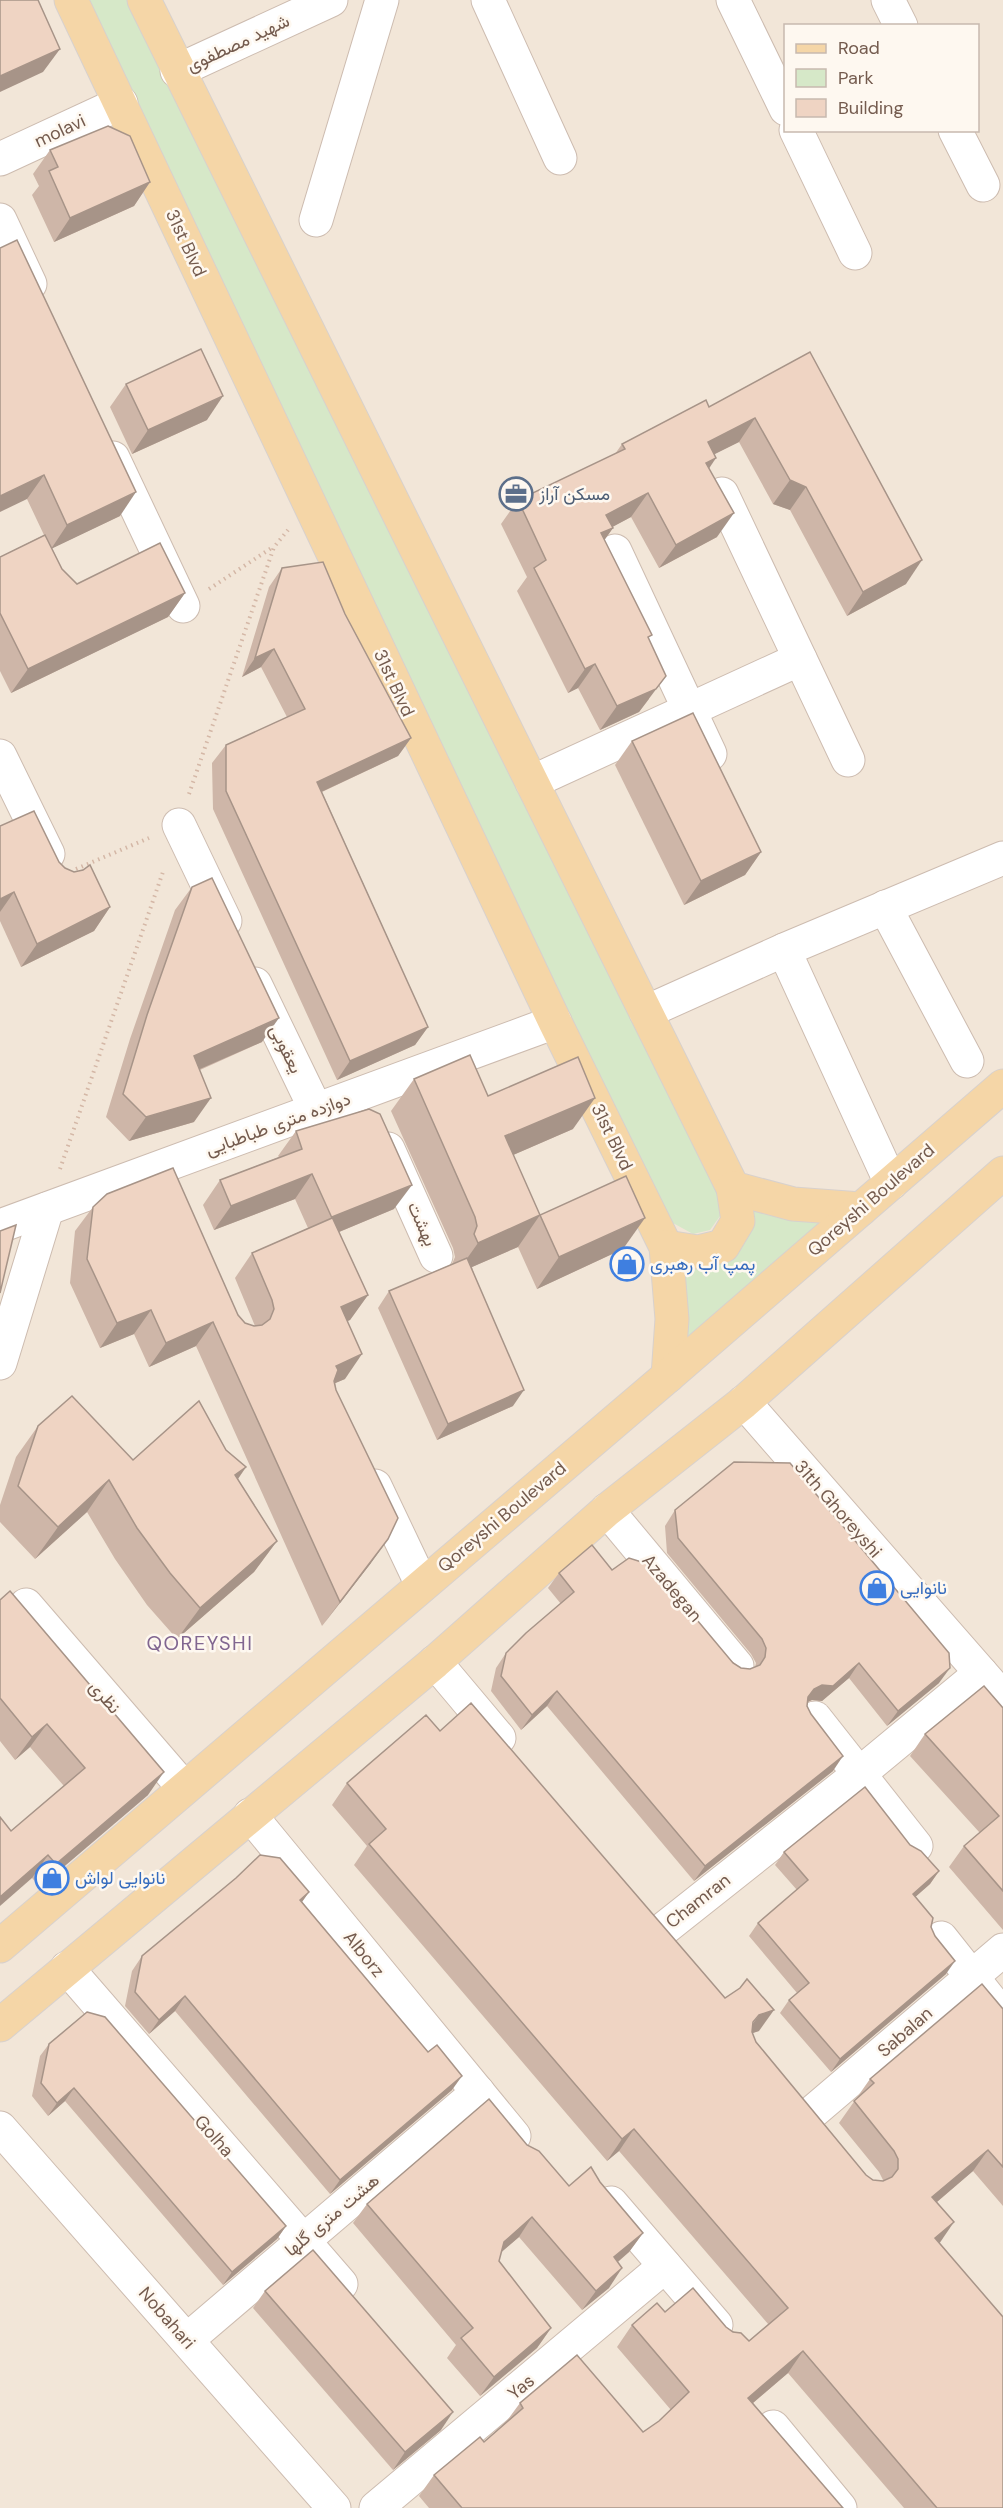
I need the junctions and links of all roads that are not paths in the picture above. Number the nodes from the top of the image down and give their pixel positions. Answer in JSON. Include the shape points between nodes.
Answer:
{"nodes":[{"id":1,"x":71,"y":0,"type":"edge"},
{"id":2,"x":144,"y":0,"type":"edge"},
{"id":3,"x":331,"y":0,"type":"edge"},
{"id":4,"x":382,"y":0,"type":"edge"},
{"id":5,"x":488,"y":0,"type":"edge"},
{"id":6,"x":733,"y":0,"type":"edge"},
{"id":7,"x":888,"y":0,"type":"edge"},
{"id":8,"x":900,"y":24,"type":"edge"},
{"id":9,"x":177,"y":71,"type":"junction"},
{"id":10,"x":120,"y":103,"type":"junction"},
{"id":11,"x":784,"y":105,"type":"edge"},
{"id":12,"x":797,"y":132,"type":"edge"},
{"id":13,"x":956,"y":132,"type":"edge"},
{"id":14,"x":560,"y":158,"type":"dead end"},
{"id":15,"x":0,"y":159,"type":"edge"},
{"id":16,"x":983,"y":185,"type":"dead end"},
{"id":17,"x":0,"y":220,"type":"edge"},
{"id":18,"x":316,"y":220,"type":"dead end"},
{"id":19,"x":855,"y":253,"type":"dead end"},
{"id":20,"x":41,"y":306,"type":"edge"},
{"id":21,"x":102,"y":435,"type":"edge"},
{"id":22,"x":722,"y":494,"type":"edge"},
{"id":23,"x":615,"y":551,"type":"dead end"},
{"id":24,"x":183,"y":606,"type":"edge"},
{"id":25,"x":800,"y":659,"type":"junction"},
{"id":26,"x":689,"y":710,"type":"junction"},
{"id":27,"x":0,"y":756,"type":"edge"},
{"id":28,"x":848,"y":760,"type":"dead end"},
{"id":29,"x":722,"y":780,"type":"edge"},
{"id":30,"x":532,"y":782,"type":"junction"},
{"id":31,"x":179,"y":825,"type":"road end"},
{"id":32,"x":1003,"y":858,"type":"edge"},
{"id":33,"x":59,"y":876,"type":"edge"},
{"id":34,"x":885,"y":907,"type":"junction"},
{"id":35,"x":784,"y":950,"type":"junction"},
{"id":36,"x":646,"y":1012,"type":"junction"},
{"id":37,"x":555,"y":1022,"type":"junction"},
{"id":38,"x":968,"y":1060,"type":"dead end"},
{"id":39,"x":1003,"y":1086,"type":"edge"},
{"id":40,"x":316,"y":1110,"type":"junction"},
{"id":41,"x":371,"y":1111,"type":"junction"},
{"id":42,"x":165,"y":1166,"type":"junction"},
{"id":43,"x":1003,"y":1173,"type":"edge"},
{"id":44,"x":891,"y":1183,"type":"junction"},
{"id":45,"x":733,"y":1188,"type":"junction"},
{"id":46,"x":178,"y":1197,"type":"edge"},
{"id":47,"x":46,"y":1209,"type":"junction"},
{"id":48,"x":861,"y":1209,"type":"junction"},
{"id":49,"x":0,"y":1226,"type":"edge"},
{"id":50,"x":666,"y":1247,"type":"junction"},
{"id":51,"x":436,"y":1256,"type":"dead end"},
{"id":52,"x":0,"y":1363,"type":"edge"},
{"id":53,"x":668,"y":1376,"type":"junction"},
{"id":54,"x":744,"y":1402,"type":"junction"},
{"id":55,"x":362,"y":1459,"type":"edge"},
{"id":56,"x":607,"y":1510,"type":"junction"},
{"id":57,"x":422,"y":1585,"type":"junction"},
{"id":58,"x":26,"y":1605,"type":"dead end"},
{"id":59,"x":435,"y":1662,"type":"junction"},
{"id":60,"x":737,"y":1666,"type":"edge"},
{"id":61,"x":981,"y":1673,"type":"junction"},
{"id":62,"x":1003,"y":1698,"type":"edge"},
{"id":63,"x":815,"y":1718,"type":"edge"},
{"id":64,"x":518,"y":1760,"type":"edge"},
{"id":65,"x":859,"y":1774,"type":"junction"},
{"id":66,"x":184,"y":1788,"type":"junction"},
{"id":67,"x":250,"y":1815,"type":"junction"},
{"id":68,"x":916,"y":1846,"type":"edge"},
{"id":69,"x":941,"y":1938,"type":"dead end"},
{"id":70,"x":0,"y":1946,"type":"edge"},
{"id":71,"x":1003,"y":1950,"type":"edge"},
{"id":72,"x":683,"y":1958,"type":"edge"},
{"id":73,"x":67,"y":1968,"type":"junction"},
{"id":74,"x":970,"y":1977,"type":"junction"},
{"id":75,"x":1003,"y":2016,"type":"edge"},
{"id":76,"x":0,"y":2025,"type":"edge"},
{"id":77,"x":478,"y":2092,"type":"junction"},
{"id":78,"x":0,"y":2128,"type":"edge"},
{"id":79,"x":829,"y":2141,"type":"edge"},
{"id":80,"x":528,"y":2152,"type":"edge"},
{"id":81,"x":600,"y":2190,"type":"edge"},
{"id":82,"x":304,"y":2239,"type":"junction"},
{"id":83,"x":665,"y":2266,"type":"junction"},
{"id":84,"x":359,"y":2306,"type":"edge"},
{"id":85,"x":544,"y":2326,"type":"edge"},
{"id":86,"x":725,"y":2336,"type":"edge"},
{"id":87,"x":187,"y":2340,"type":"junction"},
{"id":88,"x":564,"y":2350,"type":"junction"},
{"id":89,"x":587,"y":2376,"type":"edge"},
{"id":90,"x":773,"y":2427,"type":"edge"},
{"id":91,"x":334,"y":2508,"type":"edge"},
{"id":92,"x":376,"y":2508,"type":"edge"},
{"id":93,"x":840,"y":2508,"type":"edge"}],
"edges":[{"from":1,"to":10,"type":"main road","name":"31st Blvd"},
{"from":2,"to":9,"type":"main road"},
{"from":3,"to":9,"type":"street","name":"شهید مصطفوی"},
{"from":4,"to":18,"type":"street"},
{"from":5,"to":14,"type":"street"},
{"from":6,"to":11,"type":"street"},
{"from":7,"to":8,"type":"street"},
{"from":9,"to":30,"type":"main road"},
{"from":10,"to":15,"type":"street","name":"molavi"},
{"from":10,"to":37,"type":"main road","name":"31st Blvd"},
{"from":12,"to":19,"type":"street"},
{"from":13,"to":16,"type":"street"},
{"from":17,"to":20,"type":"street"},
{"from":21,"to":24,"type":"street"},
{"from":22,"to":25,"type":"street"},
{"from":23,"to":26,"type":"street"},
{"from":25,"to":26,"type":"street"},
{"from":25,"to":28,"type":"street"},
{"from":26,"to":29,"type":"street"},
{"from":26,"to":30,"type":"street"},
{"from":27,"to":33,"type":"street"},
{"from":30,"to":36,"type":"main road"},
{"from":31,"to":40,"type":"street","name":"یعقوبی"},
{"from":32,"to":34,"type":"street"},
{"from":34,"to":35,"type":"street"},
{"from":34,"to":38,"type":"street"},
{"from":35,"to":36,"type":"street"},
{"from":35,"to":44,"type":"street"},
{"from":36,"to":45,"type":"main road"},
{"from":37,"to":41,"type":"street","name":"دوازده متری طباطبایی"},
{"from":37,"to":50,"type":"main road","name":"31st Blvd"},
{"from":39,"to":44,"type":"main road","name":"Qoreyshi Boulevard"},
{"from":40,"to":41,"type":"street","name":"دوازده متری طباطبایی"},
{"from":40,"to":42,"type":"street","name":"دوازده متری طباطبایی"},
{"from":41,"to":51,"type":"street","name":"بهشت"},
{"from":42,"to":46,"type":"street"},
{"from":42,"to":47,"type":"street","name":"دوازده متری طباطبایی"},
{"from":43,"to":54,"type":"main road"},
{"from":44,"to":48,"type":"main road","name":"Qoreyshi Boulevard"},
{"from":45,"to":48,"type":"main road","via":[[793,1204]]},
{"from":45,"to":50,"type":"main road","via":[[738,1221],[723,1246],[698,1252]]},
{"from":47,"to":49,"type":"street","name":"دوازده متری طباطبایی"},
{"from":47,"to":52,"type":"street"},
{"from":48,"to":53,"type":"main road","name":"Qoreyshi Boulevard"},
{"from":50,"to":53,"type":"main road","name":"31st Blvd","via":[[672,1319]]},
{"from":53,"to":57,"type":"main road","name":"Qoreyshi Boulevard"},
{"from":54,"to":56,"type":"main road"},
{"from":54,"to":61,"type":"street","name":"31th Ghoreyshi"},
{"from":55,"to":57,"type":"street"},
{"from":56,"to":59,"type":"main road"},
{"from":56,"to":60,"type":"street","name":"Azadegan"},
{"from":57,"to":66,"type":"main road","name":"Qoreyshi Boulevard"},
{"from":58,"to":66,"type":"street","name":"نظری"},
{"from":59,"to":64,"type":"street"},
{"from":59,"to":67,"type":"main road"},
{"from":61,"to":62,"type":"street","name":"31th Ghoreyshi"},
{"from":61,"to":65,"type":"street","name":"Chamran"},
{"from":63,"to":65,"type":"street"},
{"from":65,"to":68,"type":"street"},
{"from":65,"to":72,"type":"street","name":"Chamran","via":[[653,1922]]},
{"from":66,"to":70,"type":"main road","name":"Qoreyshi Boulevard"},
{"from":67,"to":73,"type":"main road"},
{"from":67,"to":77,"type":"street","name":"Alborz"},
{"from":69,"to":74,"type":"street"},
{"from":71,"to":74,"type":"street","name":"Sabalan"},
{"from":73,"to":76,"type":"main road"},
{"from":73,"to":82,"type":"street","name":"Golha"},
{"from":74,"to":75,"type":"street"},
{"from":74,"to":79,"type":"street","name":"Sabalan","via":[[798,2103]]},
{"from":77,"to":80,"type":"street","name":"Alborz"},
{"from":77,"to":82,"type":"street","name":"هشت متری گلها"},
{"from":78,"to":87,"type":"street","name":"Nobahari"},
{"from":81,"to":83,"type":"street"},
{"from":82,"to":84,"type":"street","name":"Golha"},
{"from":82,"to":87,"type":"street","name":"هشت متری گلها"},
{"from":83,"to":86,"type":"street"},
{"from":83,"to":88,"type":"street","name":"Yas"},
{"from":85,"to":88,"type":"street"},
{"from":87,"to":91,"type":"street","name":"Nobahari"},
{"from":88,"to":89,"type":"street"},
{"from":88,"to":92,"type":"street","name":"Yas"},
{"from":90,"to":93,"type":"street"}]}
